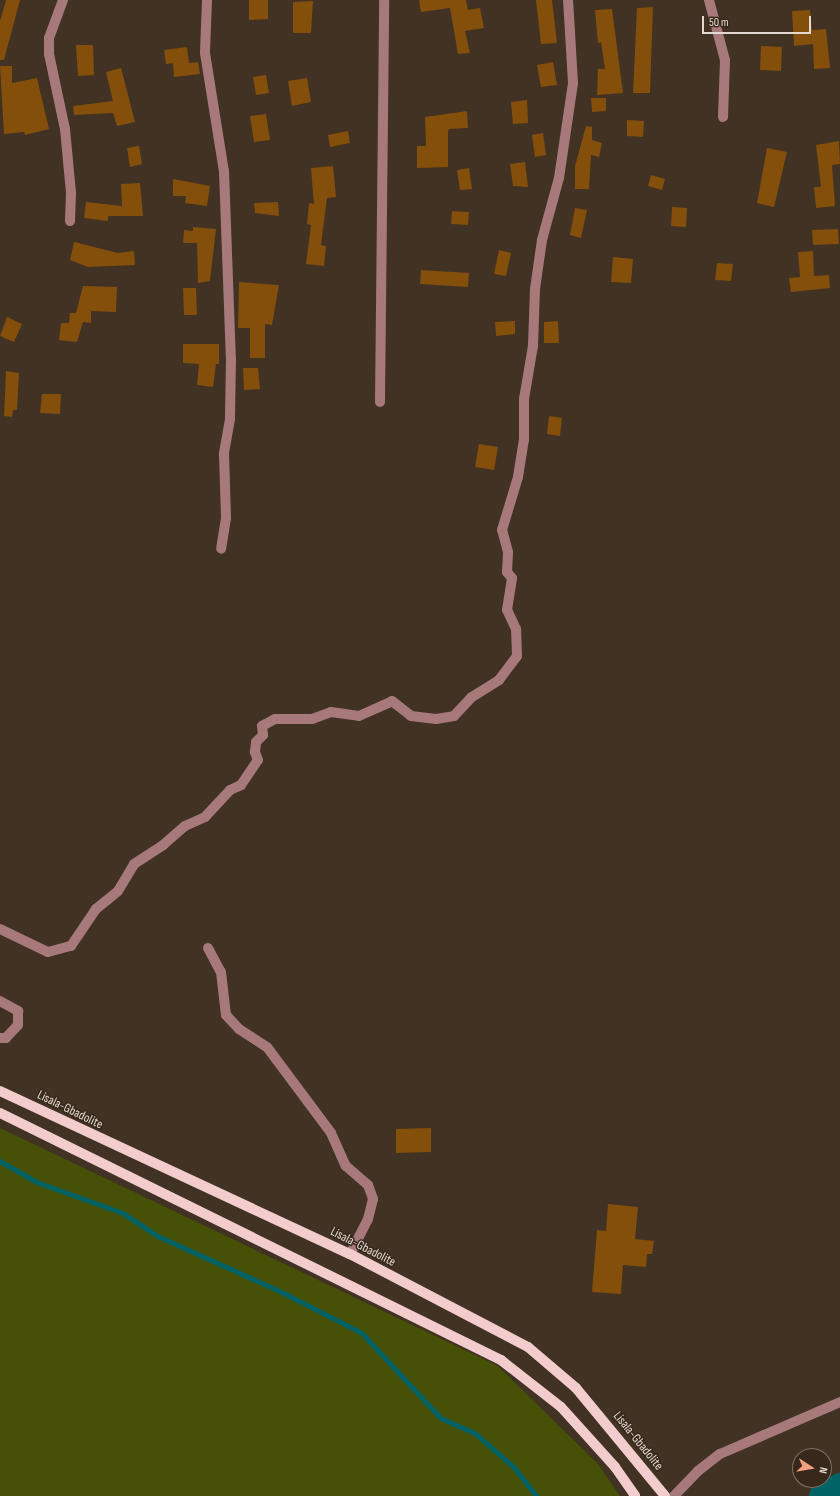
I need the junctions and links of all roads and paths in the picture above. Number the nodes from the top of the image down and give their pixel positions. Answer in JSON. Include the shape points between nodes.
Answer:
{"nodes":[{"id":1,"x":63,"y":0,"type":"edge"},
{"id":2,"x":207,"y":0,"type":"edge"},
{"id":3,"x":384,"y":0,"type":"edge"},
{"id":4,"x":568,"y":0,"type":"edge"},
{"id":5,"x":709,"y":0,"type":"edge"},
{"id":6,"x":723,"y":117,"type":"dead end"},
{"id":7,"x":70,"y":222,"type":"dead end"},
{"id":8,"x":380,"y":402,"type":"dead end"},
{"id":9,"x":221,"y":549,"type":"dead end"},
{"id":10,"x":0,"y":929,"type":"edge"},
{"id":11,"x":208,"y":948,"type":"dead end"},
{"id":12,"x":0,"y":1001,"type":"edge"},
{"id":13,"x":0,"y":1038,"type":"edge"},
{"id":14,"x":0,"y":1091,"type":"edge"},
{"id":15,"x":0,"y":1113,"type":"edge"},
{"id":16,"x":350,"y":1254,"type":"junction"},
{"id":17,"x":840,"y":1402,"type":"edge"},
{"id":18,"x":635,"y":1496,"type":"edge"},
{"id":19,"x":665,"y":1496,"type":"edge"},
{"id":20,"x":674,"y":1496,"type":"edge"}],
"edges":[{"from":1,"to":7,"type":"street","via":[[49,38],[49,54],[66,136],[71,193]]},
{"from":2,"to":9,"type":"street","via":[[205,54],[224,171],[231,358],[230,419],[224,454],[226,518]]},
{"from":3,"to":8,"type":"street"},
{"from":4,"to":10,"type":"street","via":[[573,83],[559,178],[542,240],[535,289],[533,346],[524,399],[524,440],[518,477],[502,530],[508,552],[507,572],[512,578],[507,610],[516,629],[517,656],[499,680],[472,697],[454,716],[436,719],[411,716],[392,701],[359,716],[331,712],[312,719],[275,719],[262,726],[263,734],[256,742],[255,752],[258,760],[241,784],[230,790],[204,817],[185,826],[163,845],[134,864],[118,891],[96,909],[71,946],[48,952]]},
{"from":5,"to":6,"type":"street","via":[[725,60]]},
{"from":11,"to":16,"type":"street","via":[[221,972],[226,1015],[239,1029],[267,1047],[331,1133],[342,1161],[368,1186],[373,1199],[368,1218]]},
{"from":12,"to":13,"type":"street","via":[[18,1011],[18,1025],[6,1038]]},
{"from":14,"to":16,"type":"main road","name":"Lisala-Gbadolite"},
{"from":15,"to":18,"type":"main road","via":[[501,1360],[561,1407],[615,1467]]},
{"from":16,"to":19,"type":"main road","name":"Lisala-Gbadolite","via":[[528,1346],[576,1388]]},
{"from":17,"to":20,"type":"street","via":[[720,1454],[698,1471]]}]}
